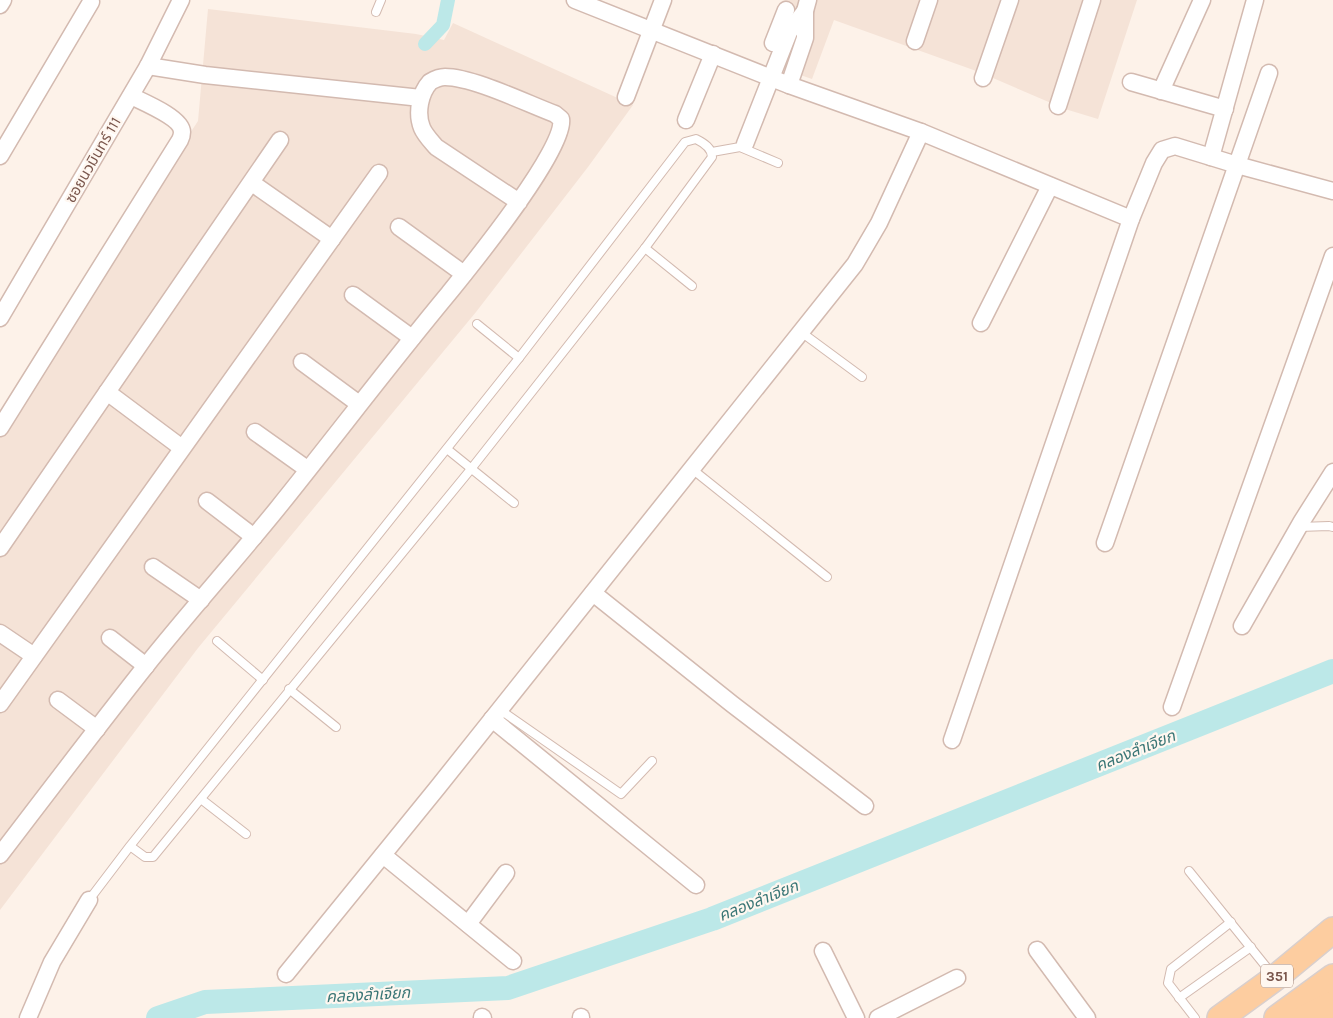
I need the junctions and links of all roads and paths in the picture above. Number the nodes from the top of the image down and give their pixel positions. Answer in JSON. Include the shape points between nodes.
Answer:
{"nodes":[{"id":1,"x":3,"y":0,"type":"edge"},
{"id":2,"x":181,"y":0,"type":"edge"},
{"id":3,"x":381,"y":0,"type":"edge"},
{"id":4,"x":575,"y":0,"type":"edge"},
{"id":5,"x":663,"y":0,"type":"edge"},
{"id":6,"x":929,"y":0,"type":"edge"},
{"id":7,"x":1010,"y":0,"type":"edge"},
{"id":8,"x":1092,"y":0,"type":"edge"},
{"id":9,"x":1202,"y":0,"type":"edge"},
{"id":10,"x":1255,"y":0,"type":"edge"},
{"id":11,"x":90,"y":2,"type":"dead end"},
{"id":12,"x":598,"y":4,"type":"edge"},
{"id":13,"x":0,"y":5,"type":"edge"},
{"id":14,"x":807,"y":5,"type":"edge"},
{"id":15,"x":786,"y":10,"type":"dead end"},
{"id":16,"x":376,"y":12,"type":"dead end"},
{"id":17,"x":652,"y":30,"type":"junction"},
{"id":18,"x":915,"y":42,"type":"dead end"},
{"id":19,"x":713,"y":54,"type":"junction"},
{"id":20,"x":148,"y":66,"type":"junction"},
{"id":21,"x":1269,"y":73,"type":"dead end"},
{"id":22,"x":767,"y":76,"type":"junction"},
{"id":23,"x":983,"y":78,"type":"dead end"},
{"id":24,"x":1131,"y":82,"type":"dead end"},
{"id":25,"x":789,"y":84,"type":"junction"},
{"id":26,"x":1161,"y":91,"type":"junction"},
{"id":27,"x":131,"y":96,"type":"junction"},
{"id":28,"x":626,"y":97,"type":"dead end"},
{"id":29,"x":421,"y":98,"type":"junction"},
{"id":30,"x":1058,"y":106,"type":"dead end"},
{"id":31,"x":1225,"y":109,"type":"junction"},
{"id":32,"x":686,"y":120,"type":"dead end"},
{"id":33,"x":921,"y":132,"type":"junction"},
{"id":34,"x":280,"y":140,"type":"dead end"},
{"id":35,"x":746,"y":144,"type":"dead end"},
{"id":36,"x":712,"y":152,"type":"junction"},
{"id":37,"x":0,"y":156,"type":"edge"},
{"id":38,"x":1211,"y":158,"type":"junction"},
{"id":39,"x":778,"y":163,"type":"dead end"},
{"id":40,"x":1237,"y":165,"type":"junction"},
{"id":41,"x":379,"y":173,"type":"dead end"},
{"id":42,"x":252,"y":182,"type":"junction"},
{"id":43,"x":1050,"y":186,"type":"junction"},
{"id":44,"x":1333,"y":191,"type":"edge"},
{"id":45,"x":519,"y":202,"type":"junction"},
{"id":46,"x":1131,"y":220,"type":"junction"},
{"id":47,"x":399,"y":227,"type":"dead end"},
{"id":48,"x":332,"y":239,"type":"junction"},
{"id":49,"x":645,"y":248,"type":"junction"},
{"id":50,"x":1333,"y":256,"type":"edge"},
{"id":51,"x":464,"y":274,"type":"junction"},
{"id":52,"x":692,"y":286,"type":"dead end"},
{"id":53,"x":353,"y":295,"type":"dead end"},
{"id":54,"x":0,"y":318,"type":"edge"},
{"id":55,"x":981,"y":323,"type":"dead end"},
{"id":56,"x":477,"y":324,"type":"dead end"},
{"id":57,"x":801,"y":332,"type":"junction"},
{"id":58,"x":412,"y":338,"type":"junction"},
{"id":59,"x":519,"y":358,"type":"junction"},
{"id":60,"x":302,"y":362,"type":"dead end"},
{"id":61,"x":862,"y":378,"type":"dead end"},
{"id":62,"x":107,"y":392,"type":"junction"},
{"id":63,"x":359,"y":404,"type":"junction"},
{"id":64,"x":0,"y":428,"type":"edge"},
{"id":65,"x":255,"y":432,"type":"dead end"},
{"id":66,"x":182,"y":448,"type":"junction"},
{"id":67,"x":447,"y":449,"type":"junction"},
{"id":68,"x":307,"y":469,"type":"junction"},
{"id":69,"x":472,"y":469,"type":"junction"},
{"id":70,"x":692,"y":469,"type":"junction"},
{"id":71,"x":1333,"y":472,"type":"edge"},
{"id":72,"x":206,"y":502,"type":"dead end"},
{"id":73,"x":514,"y":503,"type":"dead end"},
{"id":74,"x":1299,"y":527,"type":"junction"},
{"id":75,"x":1333,"y":527,"type":"edge"},
{"id":76,"x":254,"y":537,"type":"junction"},
{"id":77,"x":1104,"y":543,"type":"dead end"},
{"id":78,"x":0,"y":548,"type":"edge"},
{"id":79,"x":153,"y":567,"type":"dead end"},
{"id":80,"x":827,"y":577,"type":"dead end"},
{"id":81,"x":593,"y":593,"type":"junction"},
{"id":82,"x":201,"y":600,"type":"junction"},
{"id":83,"x":1242,"y":626,"type":"dead end"},
{"id":84,"x":0,"y":633,"type":"edge"},
{"id":85,"x":110,"y":638,"type":"dead end"},
{"id":86,"x":216,"y":641,"type":"dead end"},
{"id":87,"x":34,"y":656,"type":"junction"},
{"id":88,"x":146,"y":666,"type":"junction"},
{"id":89,"x":263,"y":680,"type":"junction"},
{"id":90,"x":290,"y":690,"type":"junction"},
{"id":91,"x":58,"y":700,"type":"dead end"},
{"id":92,"x":0,"y":704,"type":"edge"},
{"id":93,"x":1172,"y":707,"type":"dead end"},
{"id":94,"x":495,"y":714,"type":"junction"},
{"id":95,"x":336,"y":727,"type":"dead end"},
{"id":96,"x":97,"y":729,"type":"junction"},
{"id":97,"x":952,"y":740,"type":"dead end"},
{"id":98,"x":652,"y":760,"type":"dead end"},
{"id":99,"x":202,"y":799,"type":"junction"},
{"id":100,"x":865,"y":806,"type":"dead end"},
{"id":101,"x":246,"y":834,"type":"dead end"},
{"id":102,"x":130,"y":846,"type":"junction"},
{"id":103,"x":0,"y":855,"type":"edge"},
{"id":104,"x":383,"y":855,"type":"junction"},
{"id":105,"x":1189,"y":871,"type":"dead end"},
{"id":106,"x":506,"y":874,"type":"dead end"},
{"id":107,"x":696,"y":885,"type":"dead end"},
{"id":108,"x":89,"y":900,"type":"joint"},
{"id":109,"x":1231,"y":922,"type":"junction"},
{"id":110,"x":468,"y":924,"type":"junction"},
{"id":111,"x":1333,"y":930,"type":"edge"},
{"id":112,"x":1251,"y":947,"type":"junction"},
{"id":113,"x":1037,"y":950,"type":"dead end"},
{"id":114,"x":823,"y":951,"type":"dead end"},
{"id":115,"x":513,"y":961,"type":"dead end"},
{"id":116,"x":286,"y":974,"type":"dead end"},
{"id":117,"x":1333,"y":977,"type":"edge"},
{"id":118,"x":957,"y":978,"type":"dead end"},
{"id":119,"x":1275,"y":978,"type":"junction"},
{"id":120,"x":1179,"y":998,"type":"junction"},
{"id":121,"x":1333,"y":1004,"type":"edge"},
{"id":122,"x":28,"y":1018,"type":"edge"},
{"id":123,"x":856,"y":1018,"type":"edge"},
{"id":124,"x":878,"y":1018,"type":"edge"},
{"id":125,"x":1087,"y":1018,"type":"edge"},
{"id":126,"x":1195,"y":1018,"type":"edge"},
{"id":127,"x":1220,"y":1018,"type":"edge"},
{"id":128,"x":1277,"y":1018,"type":"edge"},
{"id":129,"x":1305,"y":1018,"type":"edge"}],
"edges":[{"from":1,"to":13,"type":"street"},
{"from":2,"to":20,"type":"street","name":"ซอยนวมินทร์ 111"},
{"from":3,"to":16,"type":"lane"},
{"from":4,"to":12,"type":"street"},
{"from":5,"to":17,"type":"street"},
{"from":6,"to":18,"type":"street"},
{"from":7,"to":23,"type":"street"},
{"from":8,"to":30,"type":"street"},
{"from":9,"to":26,"type":"street"},
{"from":10,"to":31,"type":"street"},
{"from":11,"to":37,"type":"street"},
{"from":12,"to":17,"type":"street"},
{"from":14,"to":22,"type":"street"},
{"from":14,"to":25,"type":"street","via":[[805,38]]},
{"from":15,"to":22,"type":"street"},
{"from":17,"to":19,"type":"street"},
{"from":17,"to":28,"type":"street"},
{"from":19,"to":22,"type":"street"},
{"from":19,"to":32,"type":"street"},
{"from":20,"to":27,"type":"street","name":"ซอยนวมินทร์ 111"},
{"from":20,"to":29,"type":"street"},
{"from":21,"to":40,"type":"street"},
{"from":22,"to":25,"type":"street"},
{"from":22,"to":35,"type":"street"},
{"from":24,"to":26,"type":"street"},
{"from":25,"to":33,"type":"street"},
{"from":26,"to":31,"type":"street"},
{"from":27,"to":54,"type":"street","name":"ซอยนวมินทร์ 111"},
{"from":27,"to":64,"type":"street","via":[[179,124],[182,131],[180,140]]},
{"from":29,"to":45,"type":"street","via":[[421,126],[436,148]]},
{"from":29,"to":45,"type":"street","via":[[430,82],[444,77],[455,78],[489,88],[561,119],[558,140]]},
{"from":31,"to":38,"type":"street"},
{"from":33,"to":43,"type":"street"},
{"from":33,"to":57,"type":"street","via":[[879,223],[855,264]]},
{"from":34,"to":42,"type":"street"},
{"from":36,"to":39,"type":"lane","via":[[740,147]]},
{"from":36,"to":49,"type":"lane","via":[[712,157]]},
{"from":36,"to":59,"type":"lane","via":[[696,139],[685,142]]},
{"from":38,"to":40,"type":"street"},
{"from":38,"to":46,"type":"street","via":[[1175,146],[1162,150]]},
{"from":40,"to":44,"type":"street"},
{"from":40,"to":77,"type":"street"},
{"from":41,"to":48,"type":"street"},
{"from":42,"to":48,"type":"street"},
{"from":42,"to":62,"type":"street"},
{"from":43,"to":46,"type":"street"},
{"from":43,"to":55,"type":"street"},
{"from":45,"to":51,"type":"street"},
{"from":46,"to":97,"type":"street"},
{"from":47,"to":51,"type":"street"},
{"from":48,"to":66,"type":"street"},
{"from":49,"to":52,"type":"lane"},
{"from":49,"to":69,"type":"lane"},
{"from":50,"to":93,"type":"street"},
{"from":51,"to":58,"type":"street"},
{"from":53,"to":58,"type":"street"},
{"from":56,"to":59,"type":"lane"},
{"from":57,"to":61,"type":"lane"},
{"from":57,"to":70,"type":"street"},
{"from":58,"to":63,"type":"street"},
{"from":59,"to":67,"type":"lane"},
{"from":60,"to":63,"type":"street"},
{"from":62,"to":66,"type":"street"},
{"from":62,"to":78,"type":"street"},
{"from":63,"to":68,"type":"street"},
{"from":65,"to":68,"type":"street"},
{"from":66,"to":87,"type":"street"},
{"from":67,"to":69,"type":"lane"},
{"from":67,"to":89,"type":"lane"},
{"from":68,"to":76,"type":"street"},
{"from":69,"to":73,"type":"lane"},
{"from":69,"to":90,"type":"lane"},
{"from":70,"to":80,"type":"lane"},
{"from":70,"to":81,"type":"street"},
{"from":71,"to":74,"type":"street"},
{"from":72,"to":76,"type":"street"},
{"from":74,"to":75,"type":"lane"},
{"from":74,"to":83,"type":"street"},
{"from":76,"to":82,"type":"street"},
{"from":79,"to":82,"type":"street"},
{"from":81,"to":94,"type":"street"},
{"from":81,"to":100,"type":"street"},
{"from":82,"to":88,"type":"street"},
{"from":84,"to":87,"type":"street"},
{"from":85,"to":88,"type":"street"},
{"from":86,"to":89,"type":"lane"},
{"from":87,"to":92,"type":"street"},
{"from":88,"to":96,"type":"street"},
{"from":89,"to":102,"type":"lane"},
{"from":90,"to":95,"type":"lane"},
{"from":90,"to":99,"type":"lane"},
{"from":91,"to":96,"type":"street"},
{"from":94,"to":98,"type":"lane","via":[[621,794]]},
{"from":94,"to":104,"type":"street"},
{"from":94,"to":107,"type":"street"},
{"from":96,"to":103,"type":"street"},
{"from":99,"to":101,"type":"lane"},
{"from":99,"to":102,"type":"lane","via":[[153,857],[145,857]]},
{"from":102,"to":108,"type":"lane"},
{"from":104,"to":110,"type":"street"},
{"from":104,"to":116,"type":"street"},
{"from":105,"to":109,"type":"lane"},
{"from":106,"to":110,"type":"street"},
{"from":108,"to":122,"type":"street","via":[[52,962]]},
{"from":109,"to":112,"type":"lane"},
{"from":109,"to":120,"type":"lane","via":[[1171,969],[1168,983]]},
{"from":110,"to":115,"type":"street"},
{"from":111,"to":119,"type":"main road","number":"351"},
{"from":112,"to":119,"type":"lane"},
{"from":112,"to":120,"type":"lane"},
{"from":113,"to":125,"type":"street"},
{"from":114,"to":123,"type":"street"},
{"from":117,"to":128,"type":"main road","number":"351"},
{"from":118,"to":124,"type":"street"},
{"from":119,"to":127,"type":"main road","number":"351"},
{"from":120,"to":126,"type":"lane"},
{"from":121,"to":129,"type":"main road"}]}
